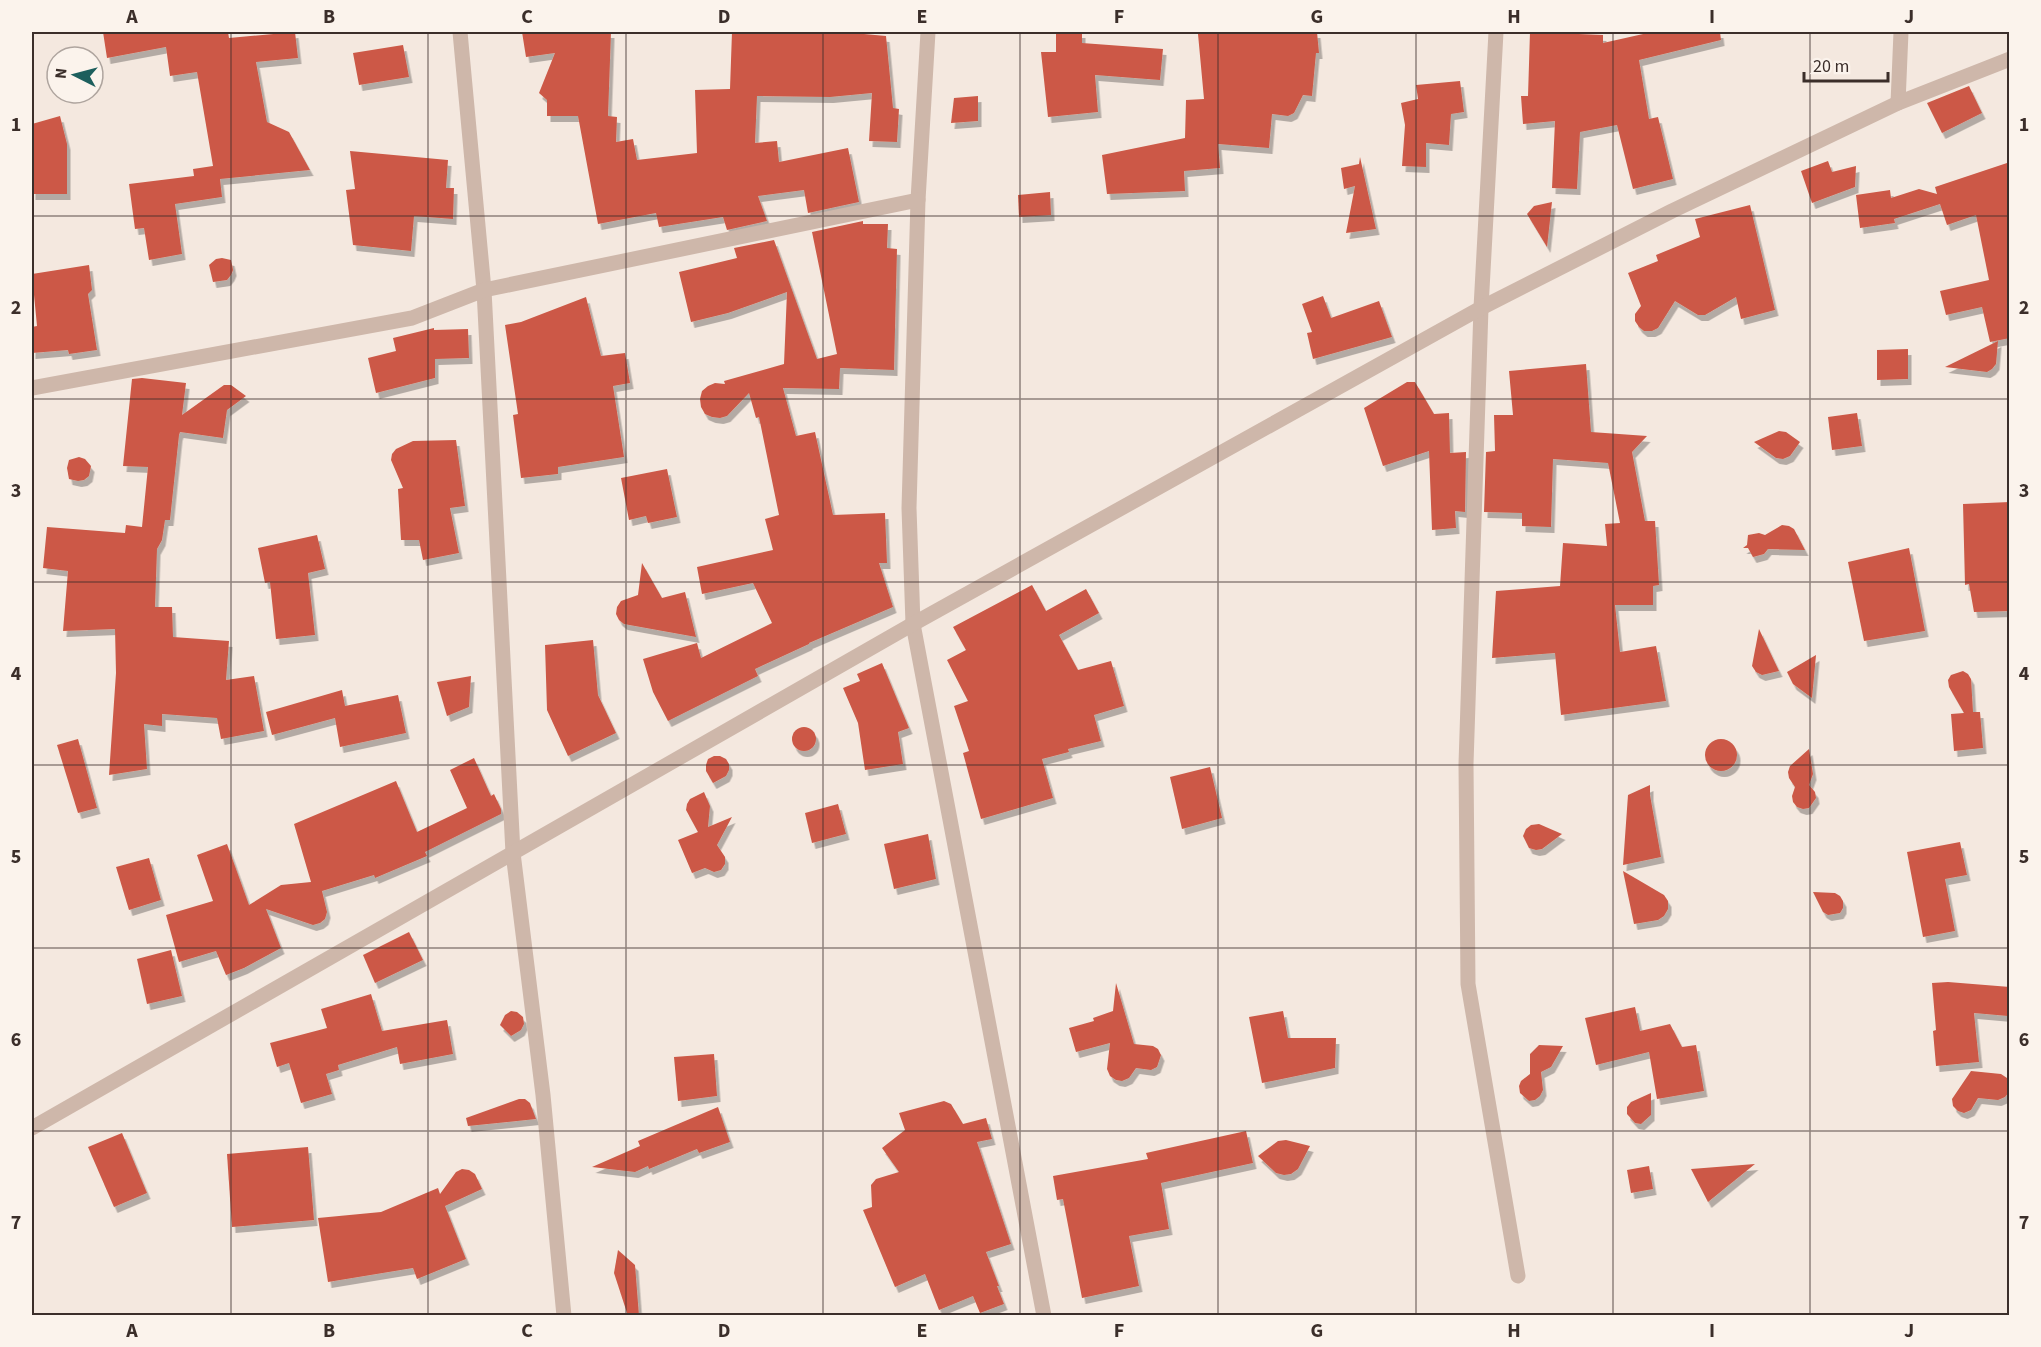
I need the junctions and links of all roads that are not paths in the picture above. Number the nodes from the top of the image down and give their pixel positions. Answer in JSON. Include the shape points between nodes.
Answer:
{"nodes":[{"id":1,"x":460,"y":32,"type":"edge"},
{"id":2,"x":928,"y":32,"type":"edge"},
{"id":3,"x":1496,"y":32,"type":"edge"},
{"id":4,"x":1901,"y":32,"type":"edge"},
{"id":5,"x":2010,"y":59,"type":"edge"},
{"id":6,"x":1898,"y":103,"type":"junction"},
{"id":7,"x":918,"y":200,"type":"junction"},
{"id":8,"x":484,"y":290,"type":"junction"},
{"id":9,"x":1480,"y":308,"type":"junction"},
{"id":10,"x":32,"y":388,"type":"edge"},
{"id":11,"x":913,"y":624,"type":"junction"},
{"id":12,"x":513,"y":853,"type":"junction"},
{"id":13,"x":32,"y":1128,"type":"edge"},
{"id":14,"x":1518,"y":1276,"type":"dead end"},
{"id":15,"x":564,"y":1316,"type":"edge"},
{"id":16,"x":1044,"y":1316,"type":"edge"}],
"edges":[{"from":1,"to":8,"type":"street"},
{"from":2,"to":7,"type":"street"},
{"from":3,"to":9,"type":"street"},
{"from":4,"to":6,"type":"street"},
{"from":5,"to":6,"type":"street"},
{"from":6,"to":9,"type":"street"},
{"from":7,"to":8,"type":"street"},
{"from":7,"to":11,"type":"street","via":[[909,508]]},
{"from":8,"to":10,"type":"street","via":[[412,318]]},
{"from":8,"to":12,"type":"street"},
{"from":9,"to":11,"type":"street"},
{"from":9,"to":14,"type":"street","via":[[1466,764],[1468,984]]},
{"from":11,"to":12,"type":"street"},
{"from":11,"to":16,"type":"street"},
{"from":12,"to":13,"type":"street"},
{"from":12,"to":15,"type":"street","via":[[543,1095]]}]}
